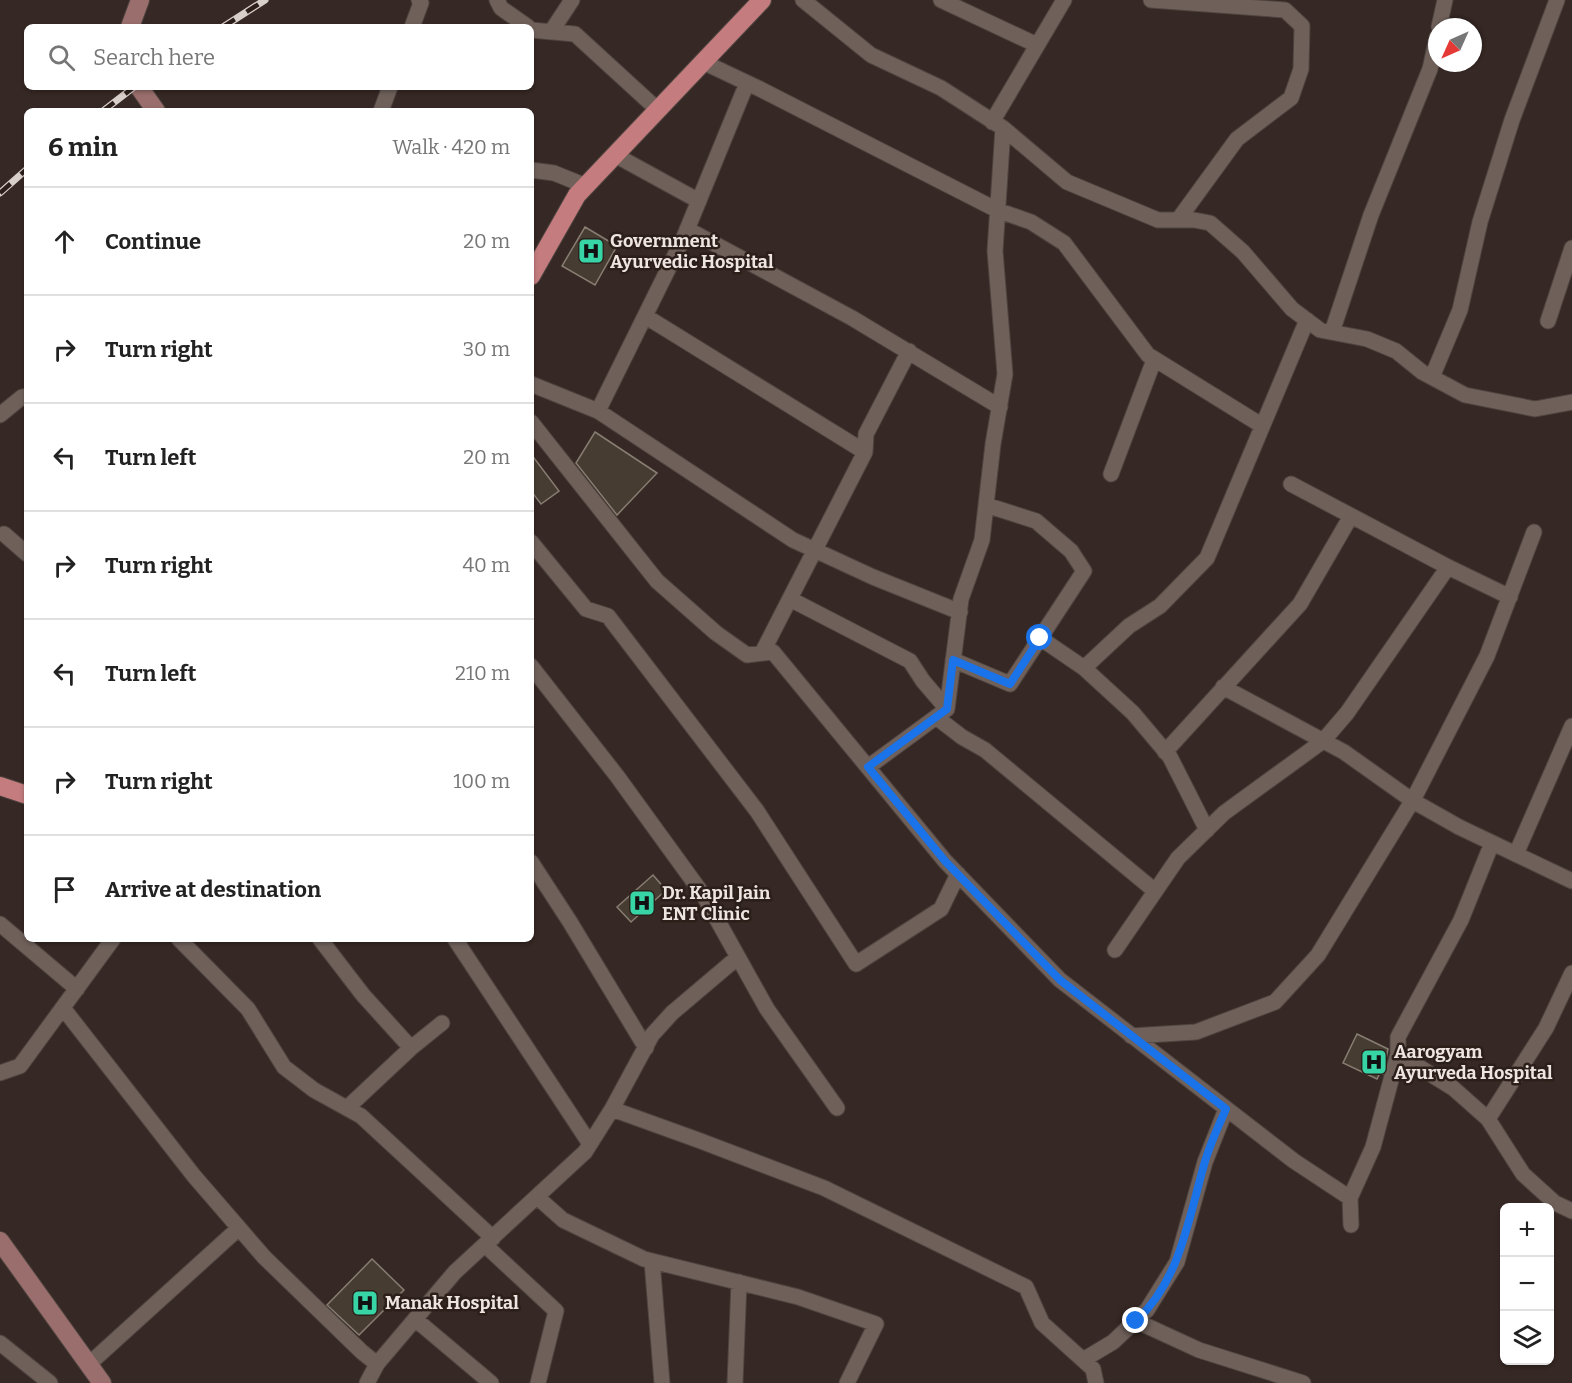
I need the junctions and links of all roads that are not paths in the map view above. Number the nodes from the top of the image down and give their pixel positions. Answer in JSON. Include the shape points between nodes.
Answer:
{"nodes":[{"id":1,"x":140,"y":0,"type":"edge"},
{"id":2,"x":419,"y":0,"type":"edge"},
{"id":3,"x":497,"y":0,"type":"edge"},
{"id":4,"x":572,"y":0,"type":"edge"},
{"id":5,"x":762,"y":0,"type":"edge"},
{"id":6,"x":803,"y":0,"type":"edge"},
{"id":7,"x":940,"y":0,"type":"edge"},
{"id":8,"x":1064,"y":0,"type":"edge"},
{"id":9,"x":1151,"y":0,"type":"edge"},
{"id":10,"x":1445,"y":0,"type":"edge"},
{"id":11,"x":1557,"y":0,"type":"edge"},
{"id":12,"x":1441,"y":18,"type":"edge"},
{"id":13,"x":131,"y":24,"type":"edge"},
{"id":14,"x":413,"y":24,"type":"edge"},
{"id":15,"x":523,"y":24,"type":"edge"},
{"id":16,"x":534,"y":29,"type":"edge"},
{"id":17,"x":551,"y":32,"type":"junction"},
{"id":18,"x":1037,"y":45,"type":"junction"},
{"id":19,"x":703,"y":62,"type":"junction"},
{"id":20,"x":1429,"y":72,"type":"edge"},
{"id":21,"x":747,"y":83,"type":"junction"},
{"id":22,"x":141,"y":90,"type":"edge"},
{"id":23,"x":389,"y":90,"type":"edge"},
{"id":24,"x":154,"y":108,"type":"edge"},
{"id":25,"x":382,"y":108,"type":"edge"},
{"id":26,"x":658,"y":110,"type":"junction"},
{"id":27,"x":998,"y":125,"type":"junction"},
{"id":28,"x":615,"y":155,"type":"junction"},
{"id":29,"x":534,"y":170,"type":"edge"},
{"id":30,"x":586,"y":186,"type":"junction"},
{"id":31,"x":699,"y":201,"type":"junction"},
{"id":32,"x":997,"y":210,"type":"junction"},
{"id":33,"x":1178,"y":220,"type":"junction"},
{"id":34,"x":687,"y":229,"type":"junction"},
{"id":35,"x":1572,"y":248,"type":"edge"},
{"id":36,"x":534,"y":271,"type":"edge"},
{"id":37,"x":645,"y":316,"type":"junction"},
{"id":38,"x":1307,"y":320,"type":"junction"},
{"id":39,"x":1548,"y":321,"type":"dead end"},
{"id":40,"x":1332,"y":332,"type":"junction"},
{"id":41,"x":909,"y":351,"type":"junction"},
{"id":42,"x":1154,"y":360,"type":"junction"},
{"id":43,"x":1432,"y":377,"type":"junction"},
{"id":44,"x":534,"y":385,"type":"edge"},
{"id":45,"x":24,"y":397,"type":"edge"},
{"id":46,"x":1572,"y":402,"type":"edge"},
{"id":47,"x":1000,"y":406,"type":"junction"},
{"id":48,"x":598,"y":411,"type":"junction"},
{"id":49,"x":0,"y":415,"type":"edge"},
{"id":50,"x":1261,"y":425,"type":"junction"},
{"id":51,"x":534,"y":426,"type":"edge"},
{"id":52,"x":865,"y":452,"type":"junction"},
{"id":53,"x":1111,"y":474,"type":"dead end"},
{"id":54,"x":1291,"y":484,"type":"dead end"},
{"id":55,"x":986,"y":505,"type":"junction"},
{"id":56,"x":1351,"y":516,"type":"junction"},
{"id":57,"x":1534,"y":532,"type":"dead end"},
{"id":58,"x":4,"y":534,"type":"dead end"},
{"id":59,"x":534,"y":546,"type":"edge"},
{"id":60,"x":814,"y":550,"type":"junction"},
{"id":61,"x":24,"y":551,"type":"edge"},
{"id":62,"x":1448,"y":567,"type":"junction"},
{"id":63,"x":1510,"y":597,"type":"junction"},
{"id":64,"x":790,"y":599,"type":"junction"},
{"id":65,"x":960,"y":612,"type":"junction"},
{"id":66,"x":1040,"y":638,"type":"junction"},
{"id":67,"x":762,"y":653,"type":"junction"},
{"id":68,"x":953,"y":660,"type":"junction"},
{"id":69,"x":1084,"y":668,"type":"junction"},
{"id":70,"x":534,"y":670,"type":"edge"},
{"id":71,"x":1223,"y":687,"type":"junction"},
{"id":72,"x":942,"y":713,"type":"junction"},
{"id":73,"x":1572,"y":726,"type":"edge"},
{"id":74,"x":1323,"y":741,"type":"junction"},
{"id":75,"x":1165,"y":752,"type":"junction"},
{"id":76,"x":868,"y":767,"type":"junction"},
{"id":77,"x":0,"y":786,"type":"edge"},
{"id":78,"x":24,"y":794,"type":"edge"},
{"id":79,"x":1413,"y":801,"type":"junction"},
{"id":80,"x":1207,"y":830,"type":"junction"},
{"id":81,"x":1492,"y":843,"type":"junction"},
{"id":82,"x":1516,"y":854,"type":"junction"},
{"id":83,"x":534,"y":867,"type":"edge"},
{"id":84,"x":958,"y":874,"type":"junction"},
{"id":85,"x":1572,"y":881,"type":"edge"},
{"id":86,"x":1155,"y":891,"type":"junction"},
{"id":87,"x":0,"y":924,"type":"edge"},
{"id":88,"x":111,"y":942,"type":"edge"},
{"id":89,"x":182,"y":942,"type":"edge"},
{"id":90,"x":322,"y":942,"type":"edge"},
{"id":91,"x":457,"y":942,"type":"edge"},
{"id":92,"x":1115,"y":950,"type":"dead end"},
{"id":93,"x":738,"y":957,"type":"junction"},
{"id":94,"x":1572,"y":973,"type":"edge"},
{"id":95,"x":77,"y":989,"type":"junction"},
{"id":96,"x":63,"y":1008,"type":"junction"},
{"id":97,"x":442,"y":1023,"type":"dead end"},
{"id":98,"x":1131,"y":1036,"type":"junction"},
{"id":99,"x":411,"y":1048,"type":"junction"},
{"id":100,"x":646,"y":1048,"type":"junction"},
{"id":101,"x":1398,"y":1054,"type":"junction"},
{"id":102,"x":2,"y":1074,"type":"edge"},
{"id":103,"x":347,"y":1108,"type":"junction"},
{"id":104,"x":837,"y":1108,"type":"dead end"},
{"id":105,"x":612,"y":1109,"type":"junction"},
{"id":106,"x":1226,"y":1109,"type":"junction"},
{"id":107,"x":1488,"y":1119,"type":"junction"},
{"id":108,"x":590,"y":1144,"type":"junction"},
{"id":109,"x":537,"y":1197,"type":"junction"},
{"id":110,"x":1350,"y":1198,"type":"junction"},
{"id":111,"x":1572,"y":1211,"type":"edge"},
{"id":112,"x":1351,"y":1225,"type":"dead end"},
{"id":113,"x":239,"y":1228,"type":"junction"},
{"id":114,"x":0,"y":1241,"type":"edge"},
{"id":115,"x":489,"y":1242,"type":"junction"},
{"id":116,"x":652,"y":1261,"type":"junction"},
{"id":117,"x":739,"y":1282,"type":"junction"},
{"id":118,"x":415,"y":1319,"type":"junction"},
{"id":119,"x":1136,"y":1321,"type":"junction"},
{"id":120,"x":0,"y":1343,"type":"edge"},
{"id":121,"x":1083,"y":1360,"type":"junction"},
{"id":122,"x":377,"y":1364,"type":"junction"},
{"id":123,"x":88,"y":1365,"type":"junction"},
{"id":124,"x":50,"y":1383,"type":"edge"},
{"id":125,"x":102,"y":1383,"type":"edge"},
{"id":126,"x":367,"y":1383,"type":"edge"},
{"id":127,"x":491,"y":1383,"type":"edge"},
{"id":128,"x":538,"y":1383,"type":"edge"},
{"id":129,"x":662,"y":1383,"type":"edge"},
{"id":130,"x":735,"y":1383,"type":"edge"},
{"id":131,"x":847,"y":1383,"type":"edge"},
{"id":132,"x":1096,"y":1383,"type":"edge"},
{"id":133,"x":1303,"y":1383,"type":"edge"}],
"edges":[{"from":1,"to":13,"type":"street"},
{"from":2,"to":14,"type":"street"},
{"from":3,"to":15,"type":"street","via":[[501,8]]},
{"from":4,"to":17,"type":"street"},
{"from":5,"to":19,"type":"main road"},
{"from":6,"to":27,"type":"street","via":[[871,55],[941,88]]},
{"from":7,"to":18,"type":"street"},
{"from":8,"to":18,"type":"street"},
{"from":9,"to":33,"type":"street","via":[[1285,10],[1302,26],[1301,69],[1291,98],[1237,139]]},
{"from":10,"to":12,"type":"street"},
{"from":11,"to":43,"type":"street","via":[[1512,120],[1480,222],[1460,310]]},
{"from":16,"to":17,"type":"street"},
{"from":17,"to":26,"type":"street","via":[[575,34]]},
{"from":18,"to":27,"type":"street"},
{"from":19,"to":21,"type":"street"},
{"from":19,"to":26,"type":"main road"},
{"from":20,"to":40,"type":"street","via":[[1371,215]]},
{"from":21,"to":31,"type":"street"},
{"from":21,"to":32,"type":"street"},
{"from":22,"to":24,"type":"street"},
{"from":23,"to":25,"type":"street"},
{"from":26,"to":28,"type":"main road"},
{"from":27,"to":32,"type":"street"},
{"from":27,"to":33,"type":"street","via":[[1067,182],[1158,220]]},
{"from":28,"to":30,"type":"main road"},
{"from":28,"to":31,"type":"street"},
{"from":29,"to":30,"type":"street","via":[[554,173]]},
{"from":30,"to":36,"type":"main road"},
{"from":31,"to":34,"type":"street"},
{"from":32,"to":42,"type":"street","via":[[1031,222],[1064,243]]},
{"from":32,"to":47,"type":"street","via":[[995,251],[1005,374]]},
{"from":33,"to":38,"type":"street","via":[[1210,223]]},
{"from":34,"to":37,"type":"street"},
{"from":34,"to":41,"type":"street"},
{"from":35,"to":39,"type":"street"},
{"from":37,"to":48,"type":"street"},
{"from":37,"to":52,"type":"street"},
{"from":38,"to":40,"type":"street","via":[[1320,330]]},
{"from":38,"to":50,"type":"street"},
{"from":40,"to":43,"type":"street","via":[[1367,339],[1396,351]]},
{"from":41,"to":47,"type":"street"},
{"from":41,"to":52,"type":"street","via":[[866,434]]},
{"from":42,"to":50,"type":"street"},
{"from":42,"to":53,"type":"street"},
{"from":43,"to":46,"type":"street","via":[[1465,395],[1535,409]]},
{"from":44,"to":48,"type":"street"},
{"from":45,"to":49,"type":"street"},
{"from":47,"to":55,"type":"street"},
{"from":48,"to":60,"type":"street"},
{"from":50,"to":69,"type":"street","via":[[1207,558],[1160,606],[1129,626]]},
{"from":51,"to":67,"type":"street","via":[[657,581],[747,655]]},
{"from":52,"to":60,"type":"street"},
{"from":54,"to":56,"type":"street"},
{"from":55,"to":65,"type":"street","via":[[982,540]]},
{"from":55,"to":66,"type":"street","via":[[1036,521],[1071,551],[1084,572]]},
{"from":56,"to":62,"type":"street"},
{"from":56,"to":71,"type":"street","via":[[1300,604]]},
{"from":57,"to":63,"type":"street"},
{"from":58,"to":61,"type":"street"},
{"from":59,"to":84,"type":"street","via":[[586,609],[608,616],[757,811],[856,964],[941,909]]},
{"from":60,"to":64,"type":"street"},
{"from":60,"to":65,"type":"street"},
{"from":62,"to":63,"type":"street"},
{"from":62,"to":74,"type":"street","via":[[1347,713]]},
{"from":63,"to":79,"type":"street","via":[[1487,656]]},
{"from":64,"to":67,"type":"street"},
{"from":64,"to":72,"type":"street","via":[[910,661]]},
{"from":65,"to":68,"type":"street"},
{"from":66,"to":68,"type":"street","via":[[1010,684]]},
{"from":66,"to":69,"type":"street"},
{"from":67,"to":76,"type":"street","via":[[773,652]]},
{"from":68,"to":72,"type":"street"},
{"from":69,"to":75,"type":"street","via":[[1132,713]]},
{"from":70,"to":93,"type":"street","via":[[704,896]]},
{"from":71,"to":74,"type":"street"},
{"from":71,"to":75,"type":"street"},
{"from":72,"to":76,"type":"street"},
{"from":72,"to":86,"type":"street","via":[[962,737],[985,750]]},
{"from":73,"to":82,"type":"street"},
{"from":74,"to":79,"type":"street"},
{"from":74,"to":80,"type":"street","via":[[1224,813]]},
{"from":75,"to":80,"type":"street"},
{"from":76,"to":84,"type":"street"},
{"from":77,"to":78,"type":"main road"},
{"from":79,"to":81,"type":"street"},
{"from":79,"to":98,"type":"street","via":[[1318,955],[1275,1002],[1196,1032]]},
{"from":80,"to":86,"type":"street","via":[[1178,858]]},
{"from":81,"to":82,"type":"street"},
{"from":81,"to":101,"type":"street","via":[[1461,920],[1398,1037]]},
{"from":82,"to":85,"type":"street"},
{"from":83,"to":100,"type":"street"},
{"from":84,"to":98,"type":"street","via":[[1060,980]]},
{"from":86,"to":92,"type":"street"},
{"from":87,"to":95,"type":"street"},
{"from":88,"to":95,"type":"street"},
{"from":89,"to":103,"type":"street","via":[[248,1009],[284,1067]]},
{"from":90,"to":99,"type":"street"},
{"from":91,"to":108,"type":"street"},
{"from":93,"to":100,"type":"street","via":[[672,1013]]},
{"from":93,"to":104,"type":"street","via":[[767,1009]]},
{"from":94,"to":107,"type":"street","via":[[1546,1028]]},
{"from":95,"to":96,"type":"street"},
{"from":96,"to":102,"type":"street","via":[[20,1066]]},
{"from":96,"to":113,"type":"street"},
{"from":97,"to":99,"type":"street"},
{"from":98,"to":106,"type":"street"},
{"from":99,"to":103,"type":"street"},
{"from":100,"to":105,"type":"street"},
{"from":101,"to":107,"type":"street","via":[[1453,1088]]},
{"from":101,"to":110,"type":"street","via":[[1373,1147]]},
{"from":103,"to":115,"type":"street","via":[[361,1116]]},
{"from":105,"to":108,"type":"street"},
{"from":105,"to":121,"type":"street","via":[[824,1188],[1026,1287],[1042,1323]]},
{"from":106,"to":110,"type":"street"},
{"from":106,"to":119,"type":"street","via":[[1205,1162],[1177,1262],[1148,1310]]},
{"from":107,"to":111,"type":"street","via":[[1523,1174],[1555,1203]]},
{"from":108,"to":109,"type":"street"},
{"from":109,"to":115,"type":"street"},
{"from":109,"to":116,"type":"street","via":[[563,1220]]},
{"from":110,"to":112,"type":"street"},
{"from":113,"to":122,"type":"street","via":[[264,1257]]},
{"from":113,"to":123,"type":"street"},
{"from":114,"to":123,"type":"street"},
{"from":115,"to":118,"type":"street","via":[[455,1272]]},
{"from":115,"to":128,"type":"street","via":[[556,1311]]},
{"from":116,"to":117,"type":"street"},
{"from":116,"to":129,"type":"street"},
{"from":117,"to":130,"type":"street"},
{"from":117,"to":131,"type":"street","via":[[876,1324]]},
{"from":118,"to":122,"type":"street"},
{"from":118,"to":127,"type":"street"},
{"from":119,"to":121,"type":"street","via":[[1113,1342]]},
{"from":119,"to":133,"type":"street","via":[[1199,1350]]},
{"from":120,"to":124,"type":"street"},
{"from":121,"to":132,"type":"street","via":[[1094,1369]]},
{"from":122,"to":126,"type":"street"},
{"from":123,"to":125,"type":"street"}]}
